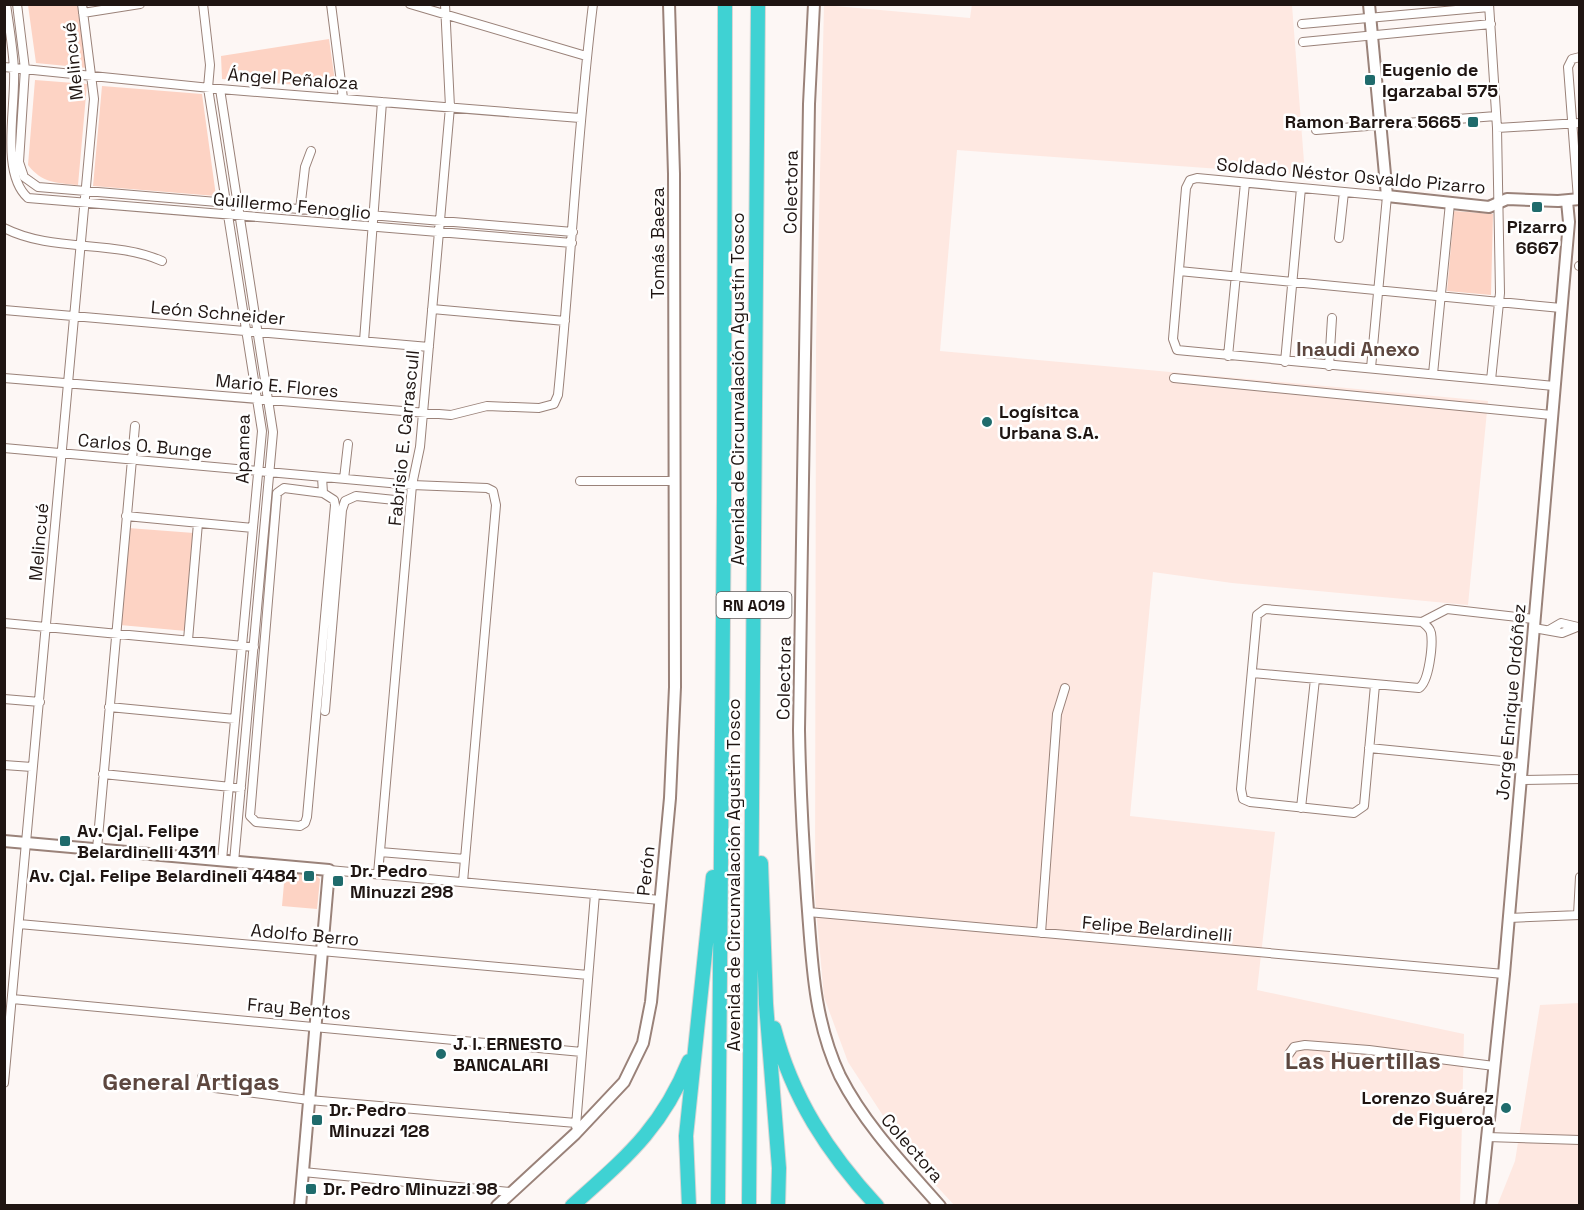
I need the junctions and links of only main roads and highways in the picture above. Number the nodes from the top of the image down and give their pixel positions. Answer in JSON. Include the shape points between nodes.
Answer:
{"nodes":[{"id":1,"x":717,"y":4,"type":"edge"},
{"id":2,"x":725,"y":4,"type":"edge"},
{"id":3,"x":758,"y":4,"type":"edge"},
{"id":4,"x":765,"y":4,"type":"edge"},
{"id":5,"x":759,"y":79,"type":"junction"},
{"id":6,"x":726,"y":117,"type":"junction"},
{"id":7,"x":754,"y":677,"type":"junction"},
{"id":8,"x":721,"y":803,"type":"junction"},
{"id":9,"x":765,"y":984,"type":"junction"},
{"id":10,"x":697,"y":1036,"type":"junction"},
{"id":11,"x":572,"y":1206,"type":"edge"},
{"id":12,"x":688,"y":1206,"type":"edge"},
{"id":13,"x":718,"y":1206,"type":"edge"},
{"id":14,"x":749,"y":1206,"type":"edge"},
{"id":15,"x":778,"y":1206,"type":"edge"},
{"id":16,"x":877,"y":1206,"type":"edge"}],
"edges":[{"from":1,"to":6,"type":"highway"},
{"from":2,"to":6,"type":"highway","name":"Avenida de Circunvalación Agustín Tosco","number":"RN A019"},
{"from":3,"to":5,"type":"highway","name":"Avenida de Circunvalación Agustín Tosco","number":"RN A019"},
{"from":4,"to":5,"type":"highway"},
{"from":5,"to":7,"type":"highway","name":"Avenida de Circunvalación Agustín Tosco","number":"RN A019"},
{"from":6,"to":8,"type":"highway","name":"Avenida de Circunvalación Agustín Tosco","number":"RN A019"},
{"from":7,"to":9,"type":"highway","via":[[761,785]]},
{"from":7,"to":14,"type":"highway","name":"Avenida de Circunvalación Agustín Tosco","number":"RN A019"},
{"from":8,"to":10,"type":"highway"},
{"from":8,"to":13,"type":"highway","name":"Avenida de Circunvalación Agustín Tosco","number":"RN A019"},
{"from":9,"to":15,"type":"highway","via":[[778,1143]]},
{"from":9,"to":16,"type":"highway","via":[[782,1057],[807,1113],[840,1165]]},
{"from":10,"to":11,"type":"highway","via":[[681,1080],[644,1140]]},
{"from":10,"to":12,"type":"highway","via":[[686,1136]]}]}
